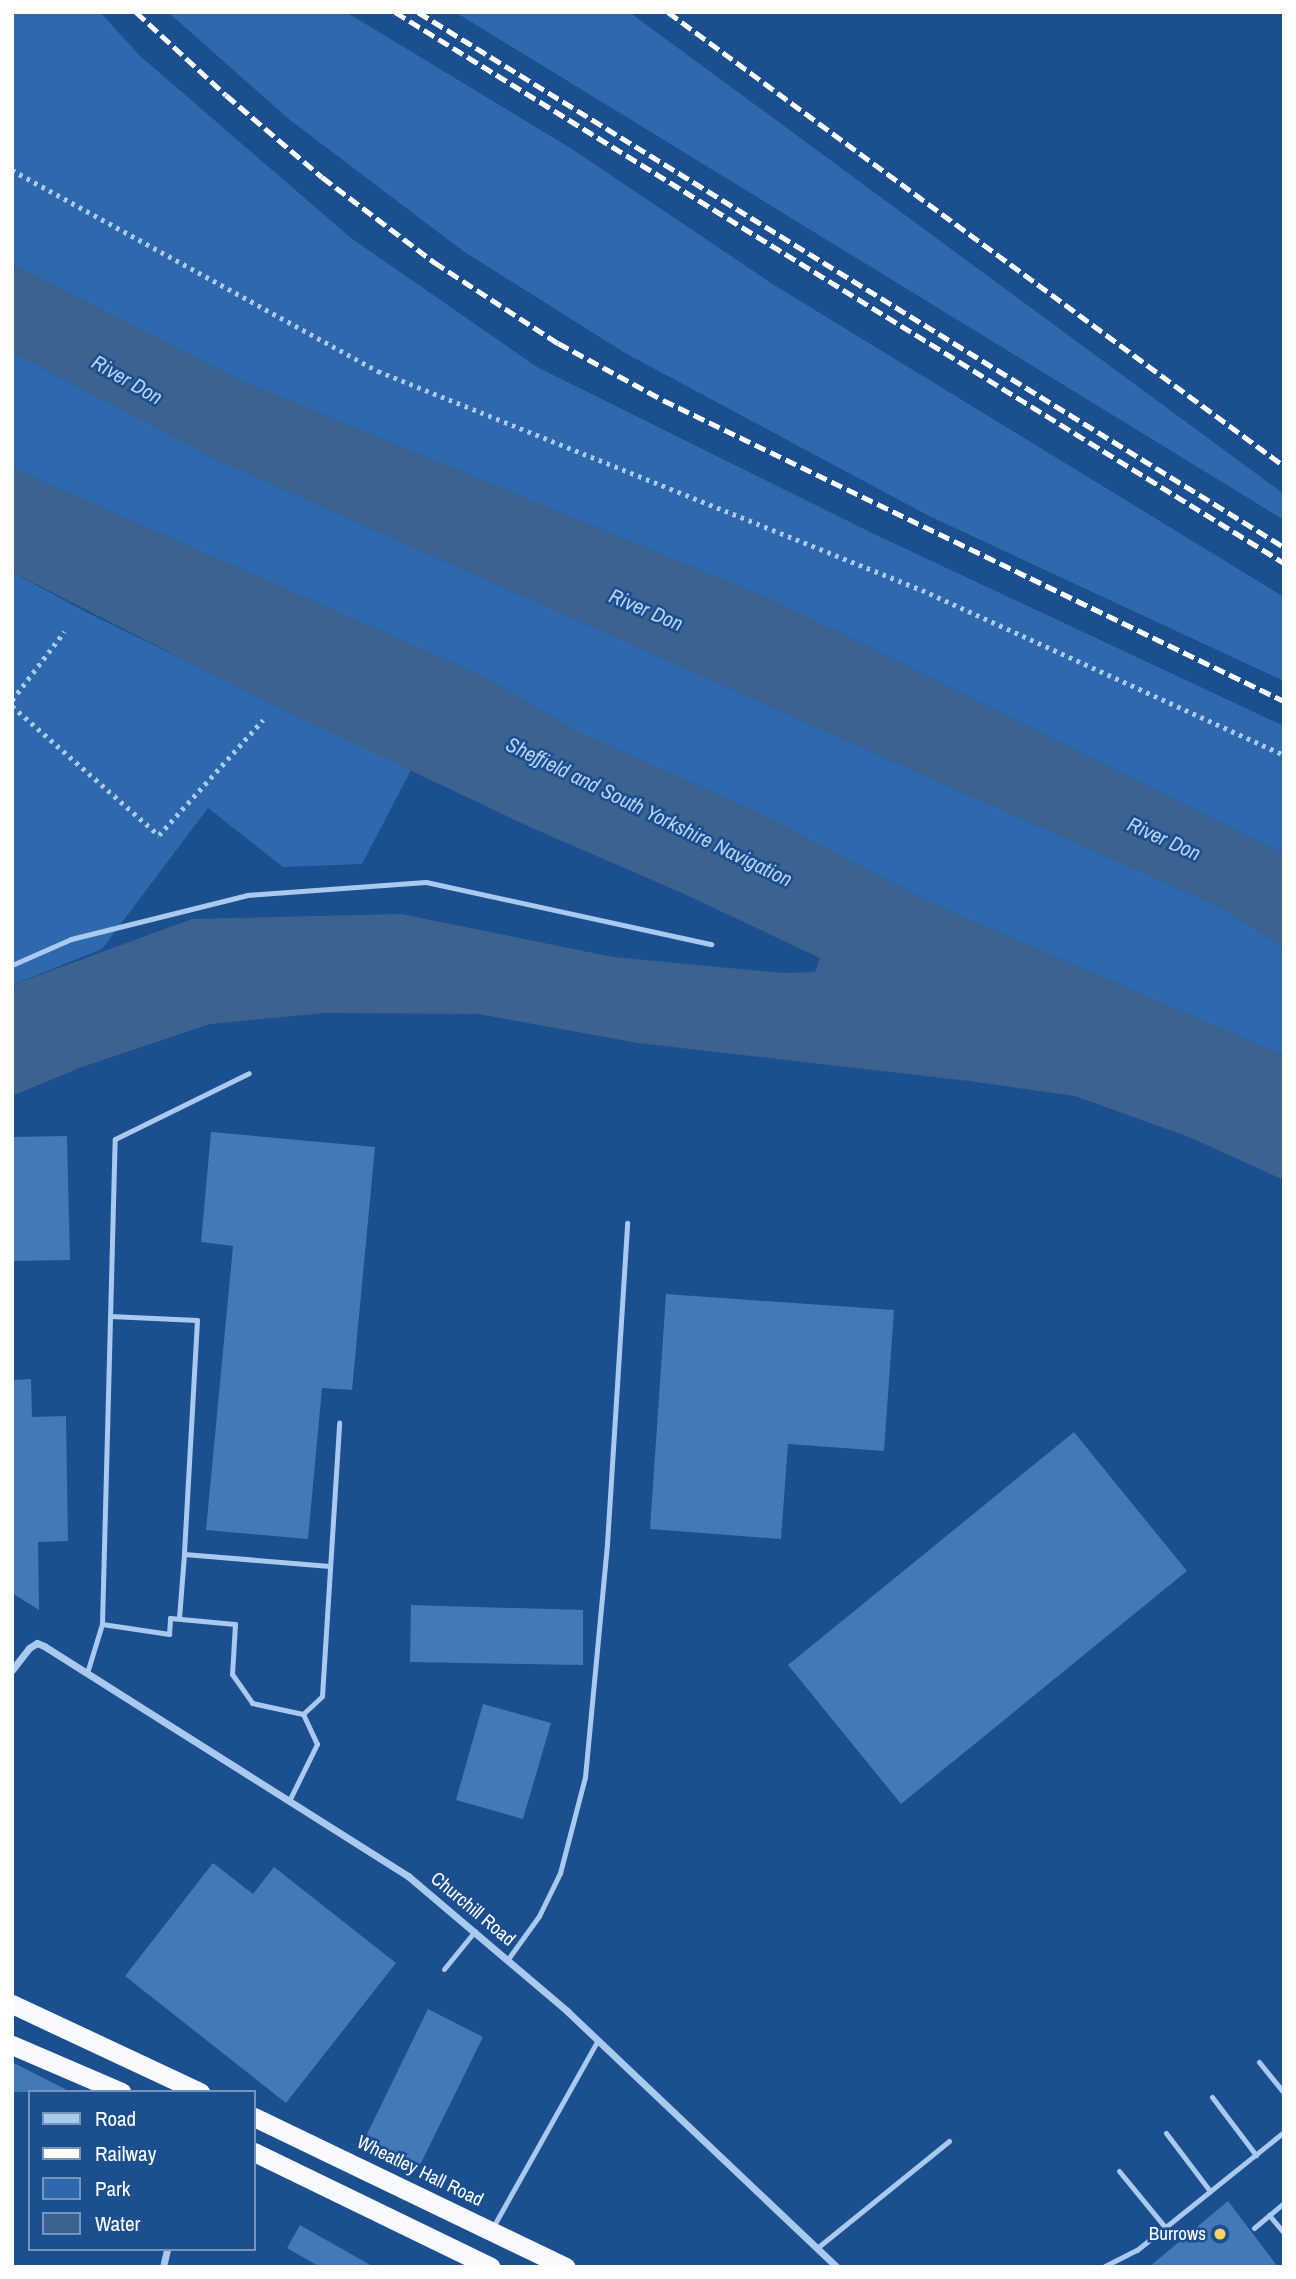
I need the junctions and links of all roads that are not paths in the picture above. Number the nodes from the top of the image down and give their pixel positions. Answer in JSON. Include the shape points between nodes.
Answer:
{"nodes":[{"id":1,"x":711,"y":944,"type":"dead end"},
{"id":2,"x":12,"y":965,"type":"edge"},
{"id":3,"x":249,"y":1073,"type":"dead end"},
{"id":4,"x":627,"y":1223,"type":"dead end"},
{"id":5,"x":110,"y":1316,"type":"junction"},
{"id":6,"x":339,"y":1423,"type":"dead end"},
{"id":7,"x":184,"y":1554,"type":"junction"},
{"id":8,"x":330,"y":1566,"type":"junction"},
{"id":9,"x":179,"y":1618,"type":"junction"},
{"id":10,"x":102,"y":1624,"type":"junction"},
{"id":11,"x":16,"y":1659,"type":"edge"},
{"id":12,"x":12,"y":1670,"type":"edge"},
{"id":13,"x":87,"y":1673,"type":"junction"},
{"id":14,"x":303,"y":1714,"type":"junction"},
{"id":15,"x":289,"y":1801,"type":"junction"},
{"id":16,"x":475,"y":1931,"type":"junction"},
{"id":17,"x":508,"y":1959,"type":"junction"},
{"id":18,"x":444,"y":1969,"type":"dead end"},
{"id":19,"x":12,"y":2004,"type":"edge"},
{"id":20,"x":598,"y":2040,"type":"junction"},
{"id":21,"x":12,"y":2045,"type":"edge"},
{"id":22,"x":1259,"y":2062,"type":"dead end"},
{"id":23,"x":116,"y":2090,"type":"edge"},
{"id":24,"x":196,"y":2090,"type":"edge"},
{"id":25,"x":1284,"y":2093,"type":"edge"},
{"id":26,"x":1212,"y":2097,"type":"dead end"},
{"id":27,"x":256,"y":2118,"type":"edge"},
{"id":28,"x":1166,"y":2133,"type":"dead end"},
{"id":29,"x":1284,"y":2133,"type":"edge"},
{"id":30,"x":950,"y":2141,"type":"dead end"},
{"id":31,"x":256,"y":2153,"type":"edge"},
{"id":32,"x":1256,"y":2155,"type":"junction"},
{"id":33,"x":1119,"y":2171,"type":"dead end"},
{"id":34,"x":1210,"y":2191,"type":"junction"},
{"id":35,"x":1284,"y":2203,"type":"edge"},
{"id":36,"x":1269,"y":2215,"type":"junction"},
{"id":37,"x":1165,"y":2227,"type":"junction"},
{"id":38,"x":1254,"y":2228,"type":"dead end"},
{"id":39,"x":491,"y":2231,"type":"junction"},
{"id":40,"x":1284,"y":2233,"type":"edge"},
{"id":41,"x":817,"y":2248,"type":"junction"},
{"id":42,"x":491,"y":2267,"type":"edge"},
{"id":43,"x":566,"y":2267,"type":"edge"},
{"id":44,"x":836,"y":2267,"type":"edge"},
{"id":45,"x":1103,"y":2267,"type":"edge"}],
"edges":[{"from":1,"to":2,"type":"lane","via":[[426,882],[247,895],[71,939]]},
{"from":3,"to":5,"type":"lane","via":[[115,1139]]},
{"from":4,"to":17,"type":"lane","via":[[607,1544],[584,1777],[560,1873],[539,1916]]},
{"from":5,"to":7,"type":"lane","via":[[197,1320]]},
{"from":5,"to":10,"type":"lane"},
{"from":6,"to":8,"type":"lane"},
{"from":7,"to":8,"type":"lane"},
{"from":7,"to":9,"type":"lane"},
{"from":8,"to":14,"type":"lane","via":[[321,1696]]},
{"from":9,"to":10,"type":"lane","via":[[170,1618],[169,1634]]},
{"from":9,"to":14,"type":"lane","via":[[235,1625],[232,1674],[252,1703]]},
{"from":10,"to":13,"type":"lane"},
{"from":11,"to":12,"type":"street"},
{"from":11,"to":13,"type":"street","name":"Churchill Road","via":[[37,1643]]},
{"from":13,"to":15,"type":"street","name":"Churchill Road"},
{"from":14,"to":15,"type":"lane","via":[[317,1744]]},
{"from":15,"to":16,"type":"street","name":"Churchill Road","via":[[408,1876]]},
{"from":16,"to":17,"type":"street","name":"Churchill Road"},
{"from":16,"to":18,"type":"lane"},
{"from":17,"to":20,"type":"street","name":"Churchill Road"},
{"from":19,"to":24,"type":"highway"},
{"from":20,"to":39,"type":"lane"},
{"from":20,"to":41,"type":"street","name":"Churchill Road"},
{"from":21,"to":23,"type":"highway"},
{"from":22,"to":25,"type":"lane"},
{"from":26,"to":32,"type":"lane"},
{"from":27,"to":39,"type":"highway","name":"Wheatley Hall Road"},
{"from":28,"to":34,"type":"lane"},
{"from":29,"to":32,"type":"lane"},
{"from":30,"to":41,"type":"lane"},
{"from":31,"to":42,"type":"highway"},
{"from":32,"to":34,"type":"lane"},
{"from":33,"to":37,"type":"lane"},
{"from":34,"to":37,"type":"lane"},
{"from":35,"to":36,"type":"lane"},
{"from":36,"to":38,"type":"lane"},
{"from":36,"to":40,"type":"lane"},
{"from":37,"to":45,"type":"lane","via":[[1137,2250]]},
{"from":39,"to":43,"type":"highway","name":"Wheatley Hall Road"},
{"from":41,"to":44,"type":"street","name":"Churchill Road"}]}
